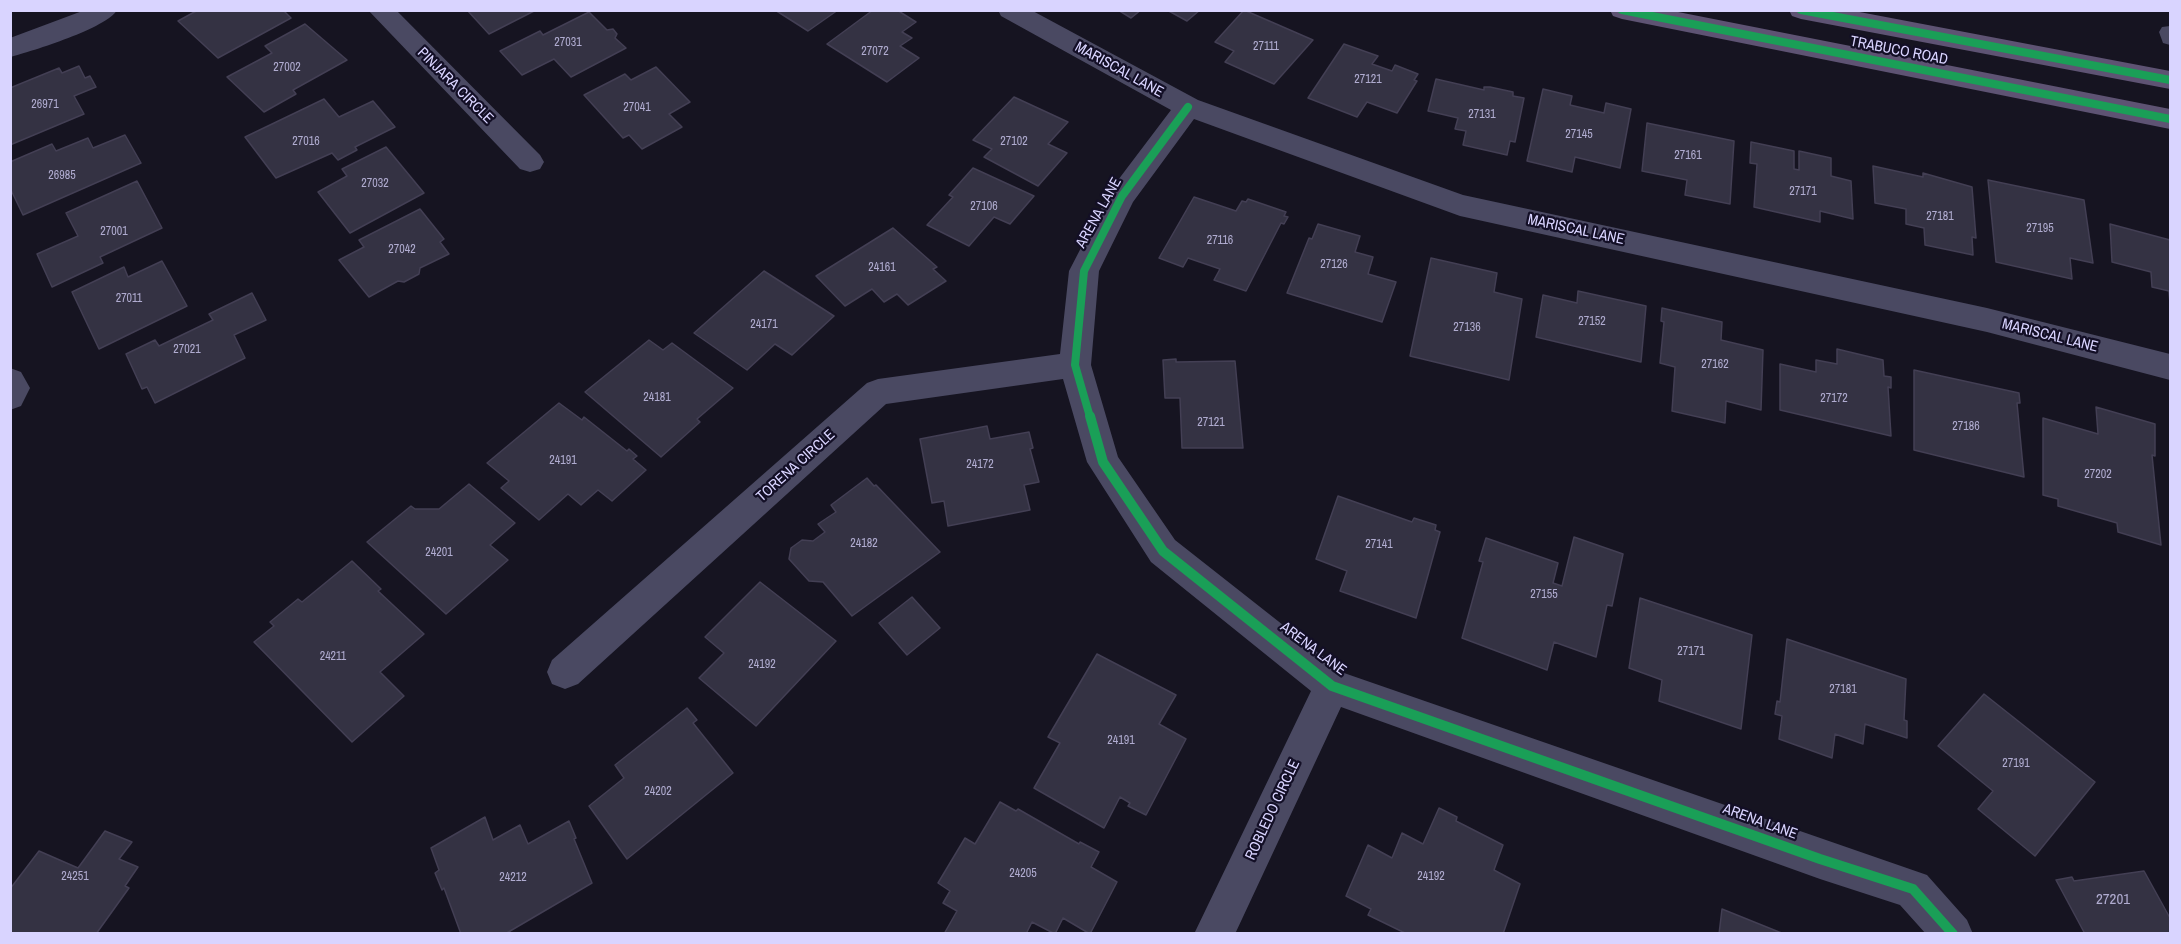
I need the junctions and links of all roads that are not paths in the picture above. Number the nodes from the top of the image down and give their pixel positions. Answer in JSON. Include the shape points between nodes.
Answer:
{"nodes":[{"id":1,"x":105,"y":10,"type":"edge"},
{"id":2,"x":380,"y":10,"type":"edge"},
{"id":3,"x":1010,"y":10,"type":"edge"},
{"id":4,"x":1622,"y":10,"type":"edge"},
{"id":5,"x":1801,"y":10,"type":"edge"},
{"id":6,"x":10,"y":48,"type":"edge"},
{"id":7,"x":2170,"y":80,"type":"edge"},
{"id":8,"x":1188,"y":107,"type":"junction"},
{"id":9,"x":2170,"y":119,"type":"edge"},
{"id":10,"x":530,"y":162,"type":"dead end"},
{"id":11,"x":1075,"y":365,"type":"junction"},
{"id":12,"x":2170,"y":367,"type":"edge"},
{"id":13,"x":10,"y":381,"type":"edge"},
{"id":14,"x":10,"y":397,"type":"edge"},
{"id":15,"x":565,"y":672,"type":"dead end"},
{"id":16,"x":1332,"y":686,"type":"junction"},
{"id":17,"x":1214,"y":933,"type":"edge"},
{"id":18,"x":1953,"y":933,"type":"edge"}],
"edges":[{"from":1,"to":6,"type":"street"},
{"from":2,"to":10,"type":"street","name":"PINJARA CIRCLE"},
{"from":3,"to":8,"type":"street","name":"MARISCAL LANE"},
{"from":4,"to":9,"type":"main road","name":"TRABUCO ROAD"},
{"from":5,"to":7,"type":"main road","name":"TRABUCO ROAD"},
{"from":8,"to":11,"type":"street","name":"ARENA LANE","via":[[1122,196],[1084,271]]},
{"from":8,"to":12,"type":"street","name":"MARISCAL LANE","via":[[1460,205],[1987,320]]},
{"from":11,"to":15,"type":"street","name":"TORENA CIRCLE","via":[[879,392]]},
{"from":11,"to":16,"type":"street","name":"ARENA LANE","via":[[1103,462],[1163,551]]},
{"from":13,"to":14,"type":"street","via":[[14,388]]},
{"from":16,"to":17,"type":"street","name":"ROBLEDO CIRCLE"},
{"from":16,"to":18,"type":"street","name":"ARENA LANE","via":[[1913,889]]}]}
